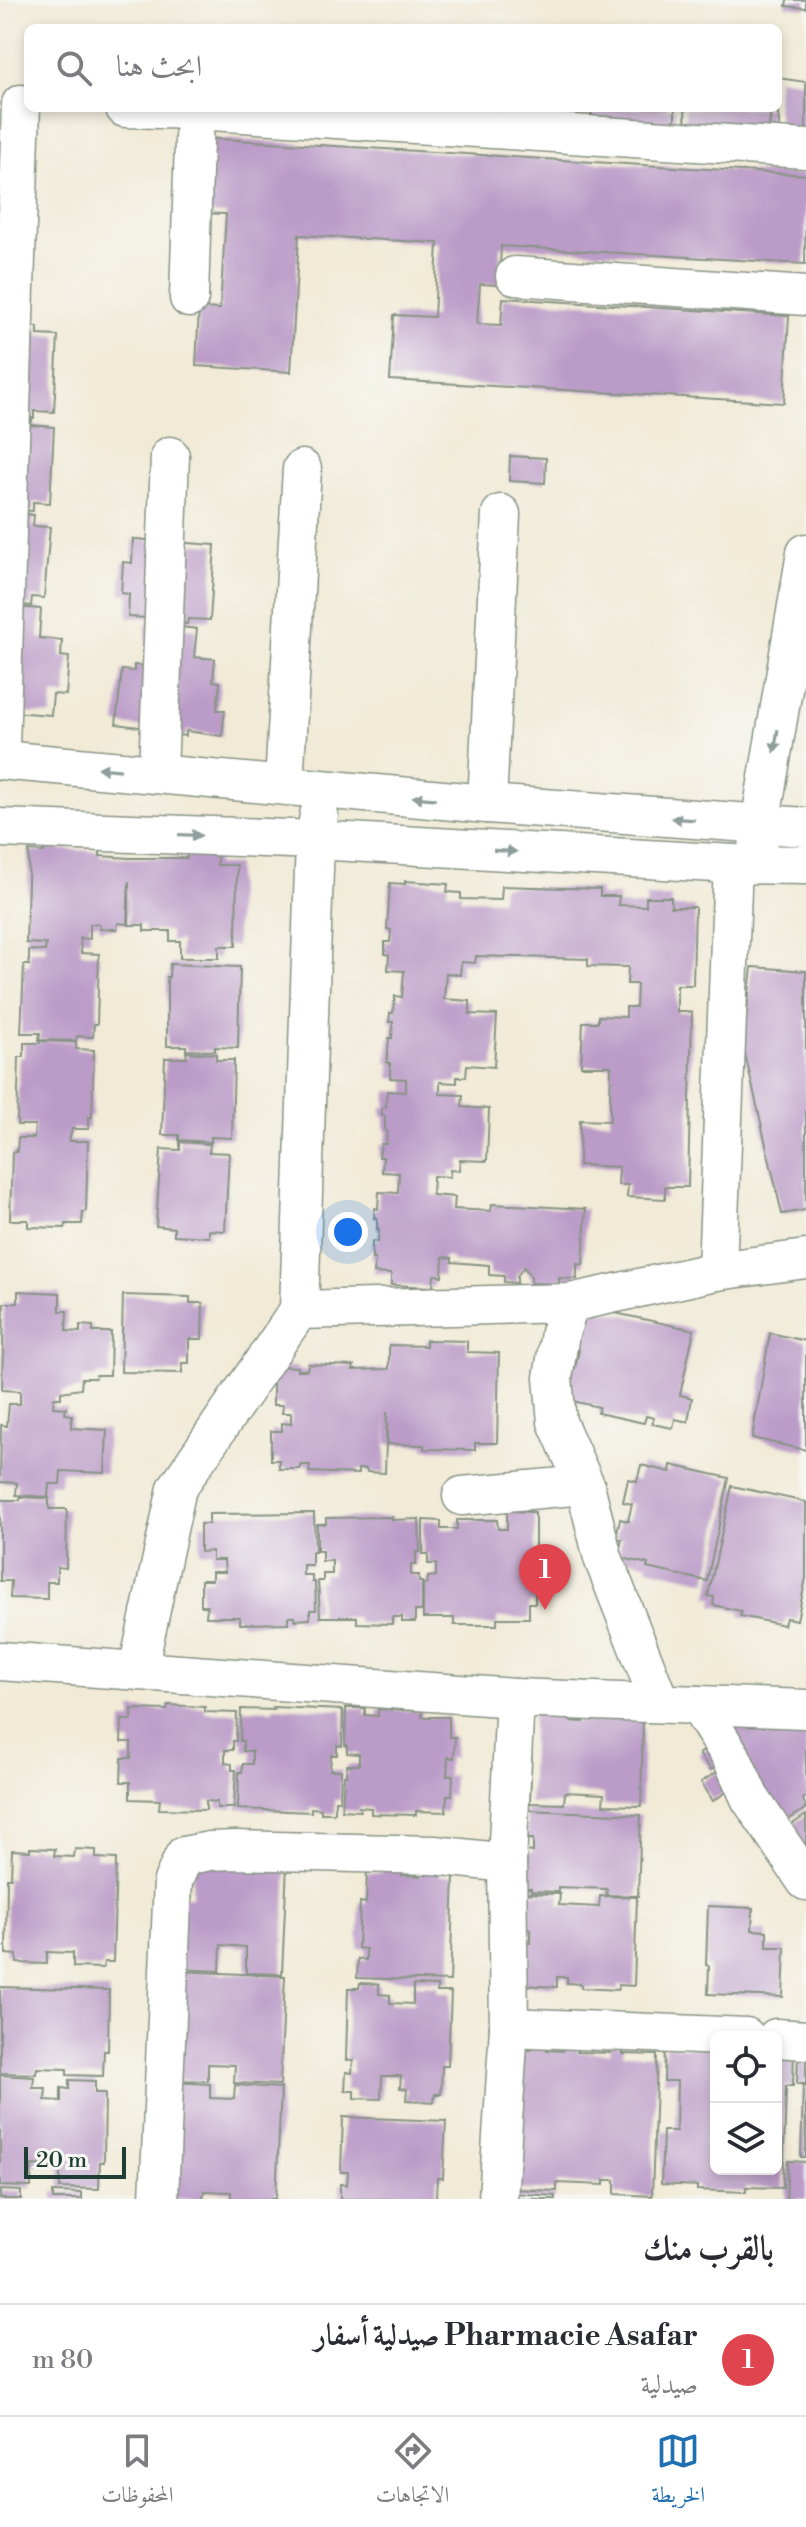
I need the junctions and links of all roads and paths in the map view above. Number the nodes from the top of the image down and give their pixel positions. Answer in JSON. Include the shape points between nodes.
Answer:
{"nodes":[{"id":1,"x":16,"y":104,"type":"edge"},
{"id":2,"x":195,"y":112,"type":"edge"},
{"id":3,"x":226,"y":112,"type":"edge"},
{"id":4,"x":806,"y":149,"type":"edge"},
{"id":5,"x":515,"y":276,"type":"dead end"},
{"id":6,"x":806,"y":296,"type":"edge"},
{"id":7,"x":189,"y":298,"type":"dead end"},
{"id":8,"x":170,"y":456,"type":"dead end"},
{"id":9,"x":5,"y":457,"type":"edge"},
{"id":10,"x":302,"y":469,"type":"dead end"},
{"id":11,"x":501,"y":514,"type":"dead end"},
{"id":12,"x":806,"y":553,"type":"edge"},
{"id":13,"x":0,"y":747,"type":"edge"},
{"id":14,"x":0,"y":760,"type":"edge"},
{"id":15,"x":158,"y":773,"type":"junction"},
{"id":16,"x":284,"y":784,"type":"junction"},
{"id":17,"x":323,"y":789,"type":"junction"},
{"id":18,"x":487,"y":804,"type":"junction"},
{"id":19,"x":805,"y":818,"type":"edge"},
{"id":20,"x":760,"y":825,"type":"junction"},
{"id":21,"x":0,"y":828,"type":"edge"},
{"id":22,"x":315,"y":840,"type":"junction"},
{"id":23,"x":773,"y":864,"type":"edge"},
{"id":24,"x":806,"y":1259,"type":"edge"},
{"id":25,"x":717,"y":1271,"type":"junction"},
{"id":26,"x":570,"y":1303,"type":"junction"},
{"id":27,"x":299,"y":1310,"type":"junction"},
{"id":28,"x":585,"y":1485,"type":"junction"},
{"id":29,"x":462,"y":1496,"type":"dead end"},
{"id":30,"x":0,"y":1661,"type":"edge"},
{"id":31,"x":138,"y":1670,"type":"junction"},
{"id":32,"x":515,"y":1698,"type":"junction"},
{"id":33,"x":660,"y":1703,"type":"junction"},
{"id":34,"x":698,"y":1705,"type":"junction"},
{"id":35,"x":806,"y":1709,"type":"edge"},
{"id":36,"x":507,"y":1863,"type":"junction"},
{"id":37,"x":806,"y":1881,"type":"edge"},
{"id":38,"x":509,"y":2027,"type":"junction"},
{"id":39,"x":710,"y":2035,"type":"edge"},
{"id":40,"x":782,"y":2038,"type":"edge"},
{"id":41,"x":806,"y":2040,"type":"edge"},
{"id":42,"x":159,"y":2199,"type":"edge"},
{"id":43,"x":498,"y":2199,"type":"edge"}],
"edges":[{"from":1,"to":9,"type":"street"},
{"from":2,"to":7,"type":"street"},
{"from":3,"to":4,"type":"street"},
{"from":5,"to":6,"type":"street"},
{"from":8,"to":15,"type":"street"},
{"from":9,"to":13,"type":"street"},
{"from":10,"to":16,"type":"street"},
{"from":11,"to":18,"type":"street"},
{"from":12,"to":20,"type":"street","one_way":true},
{"from":15,"to":14,"type":"street","one_way":true},
{"from":15,"to":16,"type":"street"},
{"from":16,"to":17,"type":"street"},
{"from":18,"to":17,"type":"street","one_way":true},
{"from":17,"to":22,"type":"street"},
{"from":20,"to":18,"type":"street","one_way":true},
{"from":19,"to":20,"type":"street"},
{"from":19,"to":23,"type":"street"},
{"from":20,"to":23,"type":"street"},
{"from":21,"to":22,"type":"street","one_way":true},
{"from":22,"to":23,"type":"street","one_way":true},
{"from":22,"to":27,"type":"street"},
{"from":23,"to":25,"type":"street"},
{"from":24,"to":25,"type":"street"},
{"from":25,"to":26,"type":"street"},
{"from":26,"to":27,"type":"street"},
{"from":26,"to":28,"type":"street","via":[[553,1378],[557,1422]]},
{"from":27,"to":31,"type":"street","via":[[177,1488]]},
{"from":28,"to":29,"type":"street"},
{"from":28,"to":33,"type":"street","via":[[603,1558]]},
{"from":30,"to":31,"type":"street"},
{"from":31,"to":32,"type":"street"},
{"from":32,"to":33,"type":"street"},
{"from":32,"to":36,"type":"street"},
{"from":33,"to":34,"type":"street"},
{"from":34,"to":35,"type":"street"},
{"from":34,"to":37,"type":"street","via":[[750,1798]]},
{"from":36,"to":38,"type":"street"},
{"from":36,"to":42,"type":"street","via":[[434,1855],[266,1851],[184,1856],[173,1881]]},
{"from":38,"to":39,"type":"street"},
{"from":38,"to":43,"type":"street"},
{"from":40,"to":41,"type":"street"}]}
